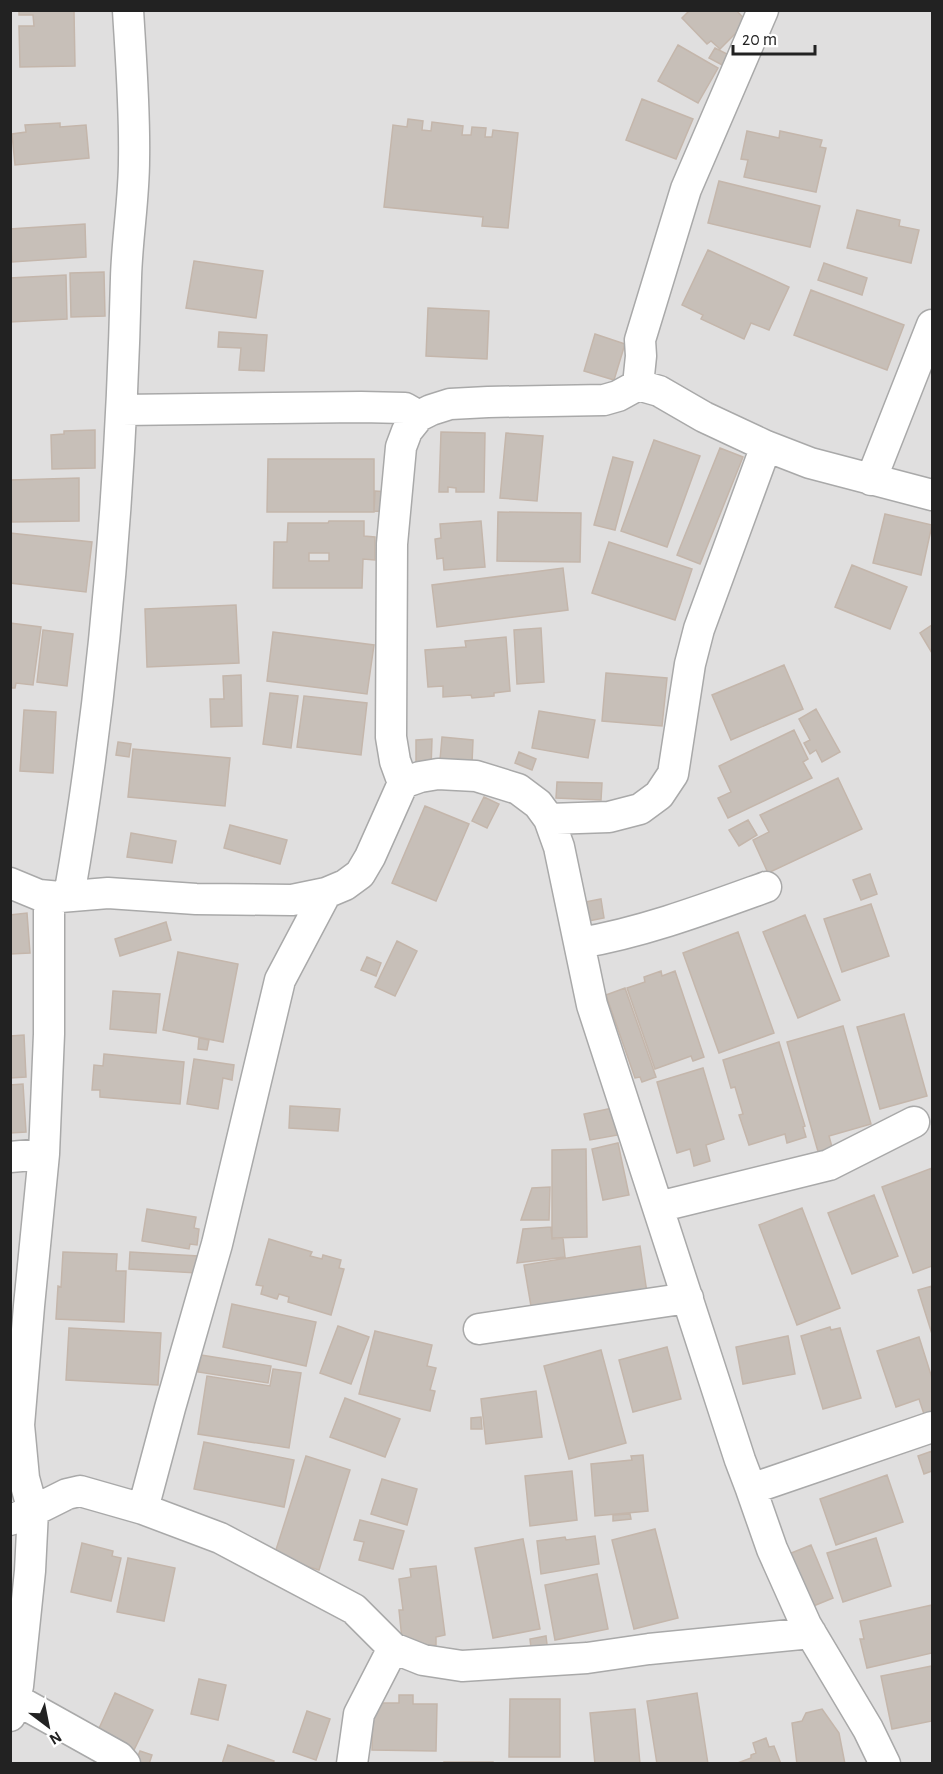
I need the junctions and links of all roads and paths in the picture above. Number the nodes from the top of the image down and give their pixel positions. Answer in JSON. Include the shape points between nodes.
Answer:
{"nodes":[{"id":1,"x":128,"y":10,"type":"edge"},
{"id":2,"x":763,"y":10,"type":"edge"},
{"id":3,"x":933,"y":325,"type":"edge"},
{"id":4,"x":638,"y":385,"type":"junction"},
{"id":5,"x":122,"y":410,"type":"junction"},
{"id":6,"x":419,"y":416,"type":"junction"},
{"id":7,"x":766,"y":446,"type":"junction"},
{"id":8,"x":871,"y":480,"type":"junction"},
{"id":9,"x":933,"y":495,"type":"edge"},
{"id":10,"x":403,"y":783,"type":"junction"},
{"id":11,"x":549,"y":819,"type":"junction"},
{"id":12,"x":10,"y":883,"type":"edge"},
{"id":13,"x":766,"y":887,"type":"dead end"},
{"id":14,"x":326,"y":893,"type":"junction"},
{"id":15,"x":59,"y":896,"type":"junction"},
{"id":16,"x":580,"y":944,"type":"junction"},
{"id":17,"x":914,"y":1122,"type":"dead end"},
{"id":18,"x":44,"y":1154,"type":"junction"},
{"id":19,"x":10,"y":1157,"type":"edge"},
{"id":20,"x":658,"y":1207,"type":"junction"},
{"id":21,"x":688,"y":1298,"type":"junction"},
{"id":22,"x":479,"y":1329,"type":"dead end"},
{"id":23,"x":933,"y":1427,"type":"edge"},
{"id":24,"x":751,"y":1489,"type":"junction"},
{"id":25,"x":143,"y":1509,"type":"junction"},
{"id":26,"x":22,"y":1516,"type":"edge"},
{"id":27,"x":811,"y":1633,"type":"junction"},
{"id":28,"x":393,"y":1648,"type":"junction"},
{"id":29,"x":13,"y":1708,"type":"edge"},
{"id":30,"x":125,"y":1764,"type":"edge"},
{"id":31,"x":351,"y":1764,"type":"edge"},
{"id":32,"x":885,"y":1764,"type":"edge"}],
"edges":[{"from":1,"to":5,"type":"street","via":[[135,162],[127,254]]},
{"from":2,"to":4,"type":"street","via":[[686,189],[640,340]]},
{"from":3,"to":8,"type":"street"},
{"from":4,"to":6,"type":"street","via":[[604,400],[450,404]]},
{"from":4,"to":7,"type":"street","via":[[659,391]]},
{"from":5,"to":6,"type":"street","via":[[362,407],[405,408]]},
{"from":5,"to":15,"type":"street","via":[[110,586],[82,824]]},
{"from":6,"to":10,"type":"street","via":[[401,447],[392,544],[391,736]]},
{"from":7,"to":8,"type":"street"},
{"from":7,"to":11,"type":"street","via":[[699,629],[673,774],[659,795],[640,810],[609,817]]},
{"from":8,"to":9,"type":"street"},
{"from":10,"to":11,"type":"street","via":[[438,774],[476,776],[518,789],[538,804]]},
{"from":10,"to":14,"type":"street","via":[[360,874]]},
{"from":11,"to":16,"type":"street"},
{"from":12,"to":15,"type":"street","via":[[39,895]]},
{"from":13,"to":16,"type":"street","via":[[618,936]]},
{"from":14,"to":15,"type":"street","via":[[292,900],[108,893]]},
{"from":14,"to":25,"type":"street","via":[[280,980],[217,1244]]},
{"from":15,"to":18,"type":"street"},
{"from":16,"to":20,"type":"street","via":[[592,1005]]},
{"from":17,"to":20,"type":"street","via":[[829,1165]]},
{"from":18,"to":19,"type":"street"},
{"from":18,"to":26,"type":"street","via":[[19,1425],[24,1478]]},
{"from":20,"to":21,"type":"street"},
{"from":21,"to":22,"type":"street"},
{"from":21,"to":24,"type":"street"},
{"from":23,"to":24,"type":"street"},
{"from":24,"to":27,"type":"street","via":[[772,1549]]},
{"from":25,"to":26,"type":"street","via":[[80,1491]]},
{"from":25,"to":28,"type":"street","via":[[220,1538],[354,1609]]},
{"from":26,"to":29,"type":"street","via":[[30,1571]]},
{"from":27,"to":28,"type":"street","via":[[587,1658],[462,1666],[423,1660]]},
{"from":27,"to":32,"type":"street"},
{"from":28,"to":31,"type":"street","via":[[359,1714]]},
{"from":29,"to":30,"type":"street","via":[[119,1756]]}]}
